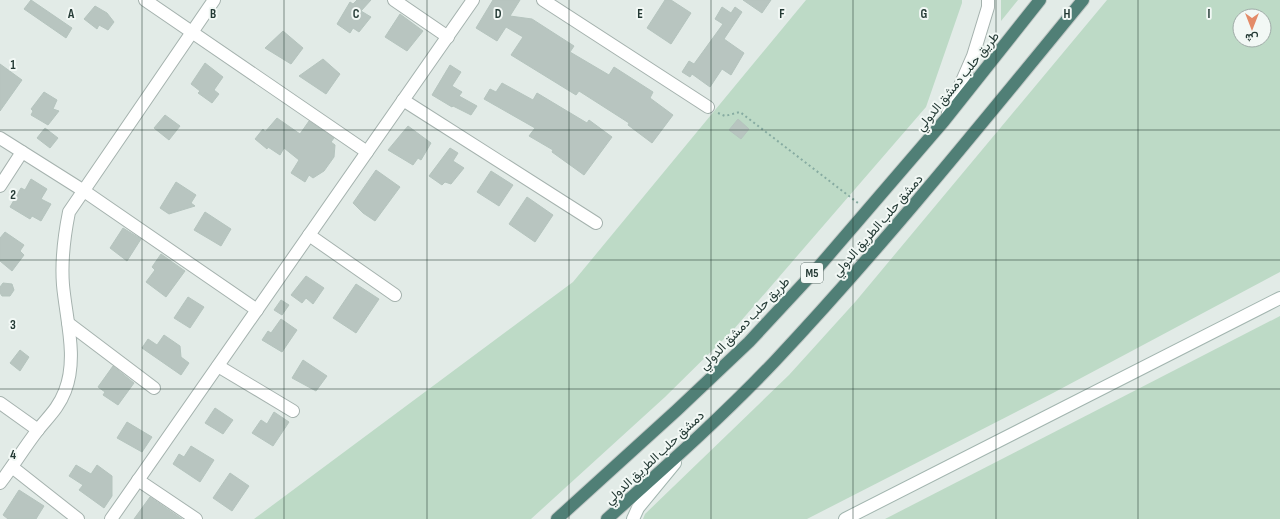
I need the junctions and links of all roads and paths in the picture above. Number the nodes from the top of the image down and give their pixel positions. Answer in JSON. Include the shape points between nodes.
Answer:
{"nodes":[{"id":1,"x":145,"y":0,"type":"edge"},
{"id":2,"x":214,"y":0,"type":"edge"},
{"id":3,"x":394,"y":0,"type":"edge"},
{"id":4,"x":473,"y":0,"type":"edge"},
{"id":5,"x":543,"y":0,"type":"edge"},
{"id":6,"x":988,"y":0,"type":"edge"},
{"id":7,"x":1040,"y":0,"type":"edge"},
{"id":8,"x":1083,"y":0,"type":"edge"},
{"id":9,"x":192,"y":32,"type":"junction"},
{"id":10,"x":448,"y":37,"type":"junction"},
{"id":11,"x":403,"y":100,"type":"junction"},
{"id":12,"x":708,"y":108,"type":"joint"},
{"id":13,"x":944,"y":121,"type":"junction"},
{"id":14,"x":0,"y":138,"type":"edge"},
{"id":15,"x":22,"y":152,"type":"junction"},
{"id":16,"x":367,"y":152,"type":"junction"},
{"id":17,"x":0,"y":186,"type":"edge"},
{"id":18,"x":84,"y":190,"type":"junction"},
{"id":19,"x":867,"y":209,"type":"junction"},
{"id":20,"x":596,"y":223,"type":"dead end"},
{"id":21,"x":309,"y":235,"type":"junction"},
{"id":22,"x":395,"y":296,"type":"dead end"},
{"id":23,"x":1280,"y":298,"type":"edge"},
{"id":24,"x":257,"y":310,"type":"junction"},
{"id":25,"x":68,"y":323,"type":"junction"},
{"id":26,"x":218,"y":366,"type":"junction"},
{"id":27,"x":154,"y":388,"type":"dead end"},
{"id":28,"x":0,"y":403,"type":"edge"},
{"id":29,"x":293,"y":411,"type":"dead end"},
{"id":30,"x":38,"y":430,"type":"junction"},
{"id":31,"x":700,"y":434,"type":"junction"},
{"id":32,"x":12,"y":467,"type":"junction"},
{"id":33,"x":138,"y":480,"type":"junction"},
{"id":34,"x":0,"y":484,"type":"edge"},
{"id":35,"x":78,"y":519,"type":"edge"},
{"id":36,"x":111,"y":519,"type":"edge"},
{"id":37,"x":196,"y":519,"type":"edge"},
{"id":38,"x":557,"y":519,"type":"edge"},
{"id":39,"x":607,"y":519,"type":"edge"},
{"id":40,"x":633,"y":519,"type":"edge"},
{"id":41,"x":844,"y":519,"type":"edge"}],
"edges":[{"from":1,"to":9,"type":"street"},
{"from":2,"to":9,"type":"street"},
{"from":3,"to":10,"type":"street"},
{"from":4,"to":10,"type":"street"},
{"from":5,"to":12,"type":"street"},
{"from":6,"to":13,"type":"street","via":[[972,56]]},
{"from":7,"to":13,"type":"highway","name":"طريق حلب دمشق الدولي","number":"M5"},
{"from":8,"to":31,"type":"highway","name":"دمشق حلب الطريق الدولي","number":"M5","via":[[840,290],[774,362]]},
{"from":9,"to":16,"type":"street"},
{"from":9,"to":18,"type":"street"},
{"from":10,"to":11,"type":"street"},
{"from":11,"to":16,"type":"street"},
{"from":11,"to":20,"type":"street"},
{"from":12,"to":19,"type":"path","via":[[725,116],[740,112]]},
{"from":13,"to":19,"type":"highway","name":"طريق حلب دمشق الدولي","number":"M5"},
{"from":14,"to":15,"type":"street"},
{"from":15,"to":17,"type":"street"},
{"from":15,"to":18,"type":"street"},
{"from":16,"to":21,"type":"street"},
{"from":18,"to":24,"type":"street"},
{"from":18,"to":25,"type":"street","via":[[69,212],[62,244],[63,284]]},
{"from":19,"to":38,"type":"highway","name":"طريق حلب دمشق الدولي","number":"M5","via":[[749,342]]},
{"from":21,"to":22,"type":"street"},
{"from":21,"to":24,"type":"street"},
{"from":23,"to":41,"type":"street"},
{"from":24,"to":26,"type":"street"},
{"from":25,"to":27,"type":"street"},
{"from":25,"to":30,"type":"street","via":[[70,363],[66,390],[56,410]]},
{"from":26,"to":29,"type":"street"},
{"from":26,"to":33,"type":"street"},
{"from":28,"to":30,"type":"street"},
{"from":30,"to":32,"type":"street"},
{"from":31,"to":39,"type":"highway","name":"دمشق حلب الطريق الدولي","number":"M5"},
{"from":31,"to":40,"type":"street","via":[[638,508]]},
{"from":32,"to":34,"type":"street"},
{"from":32,"to":35,"type":"street"},
{"from":33,"to":36,"type":"street"},
{"from":33,"to":37,"type":"street"}]}
